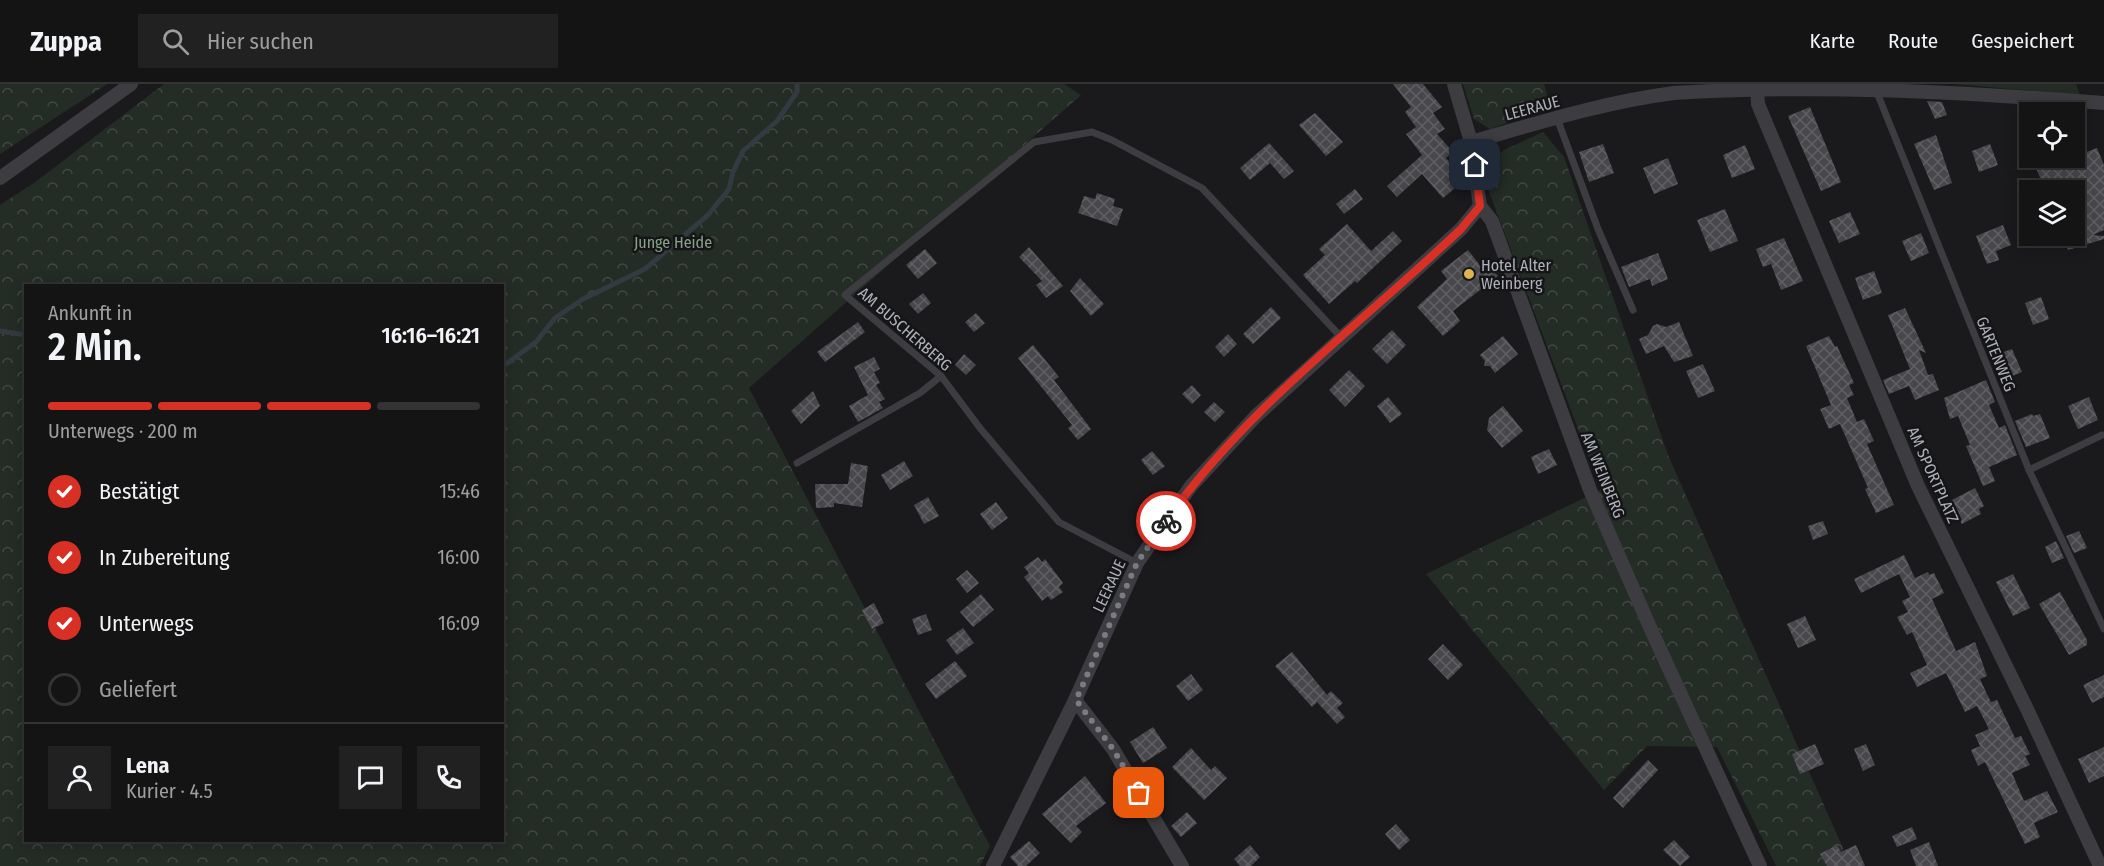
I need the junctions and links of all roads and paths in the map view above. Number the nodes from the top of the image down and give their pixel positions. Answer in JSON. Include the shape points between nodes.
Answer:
{"nodes":[{"id":1,"x":131,"y":84,"type":"edge"},
{"id":2,"x":1454,"y":84,"type":"edge"},
{"id":3,"x":1857,"y":84,"type":"edge"},
{"id":4,"x":1874,"y":85,"type":"edge"},
{"id":5,"x":1757,"y":88,"type":"junction"},
{"id":6,"x":2104,"y":103,"type":"edge"},
{"id":7,"x":1557,"y":118,"type":"junction"},
{"id":8,"x":1471,"y":142,"type":"junction"},
{"id":9,"x":0,"y":178,"type":"edge"},
{"id":10,"x":1480,"y":206,"type":"junction"},
{"id":11,"x":1633,"y":310,"type":"dead end"},
{"id":12,"x":1341,"y":337,"type":"junction"},
{"id":13,"x":941,"y":376,"type":"junction"},
{"id":14,"x":2102,"y":435,"type":"dead end"},
{"id":15,"x":797,"y":463,"type":"dead end"},
{"id":16,"x":2029,"y":470,"type":"junction"},
{"id":17,"x":1137,"y":563,"type":"junction"},
{"id":18,"x":2104,"y":629,"type":"edge"},
{"id":19,"x":1076,"y":700,"type":"junction"},
{"id":20,"x":993,"y":866,"type":"edge"},
{"id":21,"x":1182,"y":866,"type":"edge"},
{"id":22,"x":1760,"y":866,"type":"edge"},
{"id":23,"x":2100,"y":866,"type":"edge"}],
"edges":[{"from":1,"to":9,"type":"street"},
{"from":2,"to":8,"type":"street","name":"AM WEINBERG"},
{"from":3,"to":4,"type":"street","name":"LEERAUE"},
{"from":3,"to":5,"type":"street","name":"LEERAUE"},
{"from":4,"to":6,"type":"street","name":"LEERAUE"},
{"from":4,"to":16,"type":"lane","name":"GARTENWEG"},
{"from":5,"to":7,"type":"street","name":"LEERAUE","via":[[1675,93],[1606,104]]},
{"from":5,"to":23,"type":"street","name":"AM SPORTPLATZ","via":[[1758,104],[1918,486]]},
{"from":7,"to":8,"type":"street","name":"LEERAUE"},
{"from":7,"to":11,"type":"lane","via":[[1605,248]]},
{"from":8,"to":10,"type":"street","name":"AM WEINBERG"},
{"from":10,"to":12,"type":"street","name":"LEERAUE","via":[[1454,236]]},
{"from":10,"to":22,"type":"street","name":"AM WEINBERG","via":[[1492,221],[1590,490]]},
{"from":12,"to":13,"type":"lane","name":"AM BUSCHERBERG","via":[[1202,188],[1092,132],[1034,142],[845,295]]},
{"from":12,"to":17,"type":"street","name":"LEERAUE","via":[[1256,416],[1191,486]]},
{"from":13,"to":15,"type":"lane","via":[[920,393]]},
{"from":13,"to":17,"type":"lane","name":"AM BUSCHERBERG","via":[[1059,522]]},
{"from":14,"to":16,"type":"lane"},
{"from":16,"to":18,"type":"lane","name":"GARTENWEG"},
{"from":17,"to":19,"type":"street","name":"LEERAUE"},
{"from":19,"to":20,"type":"street","name":"LEERAUE"},
{"from":19,"to":21,"type":"street","via":[[1113,749]]}]}
